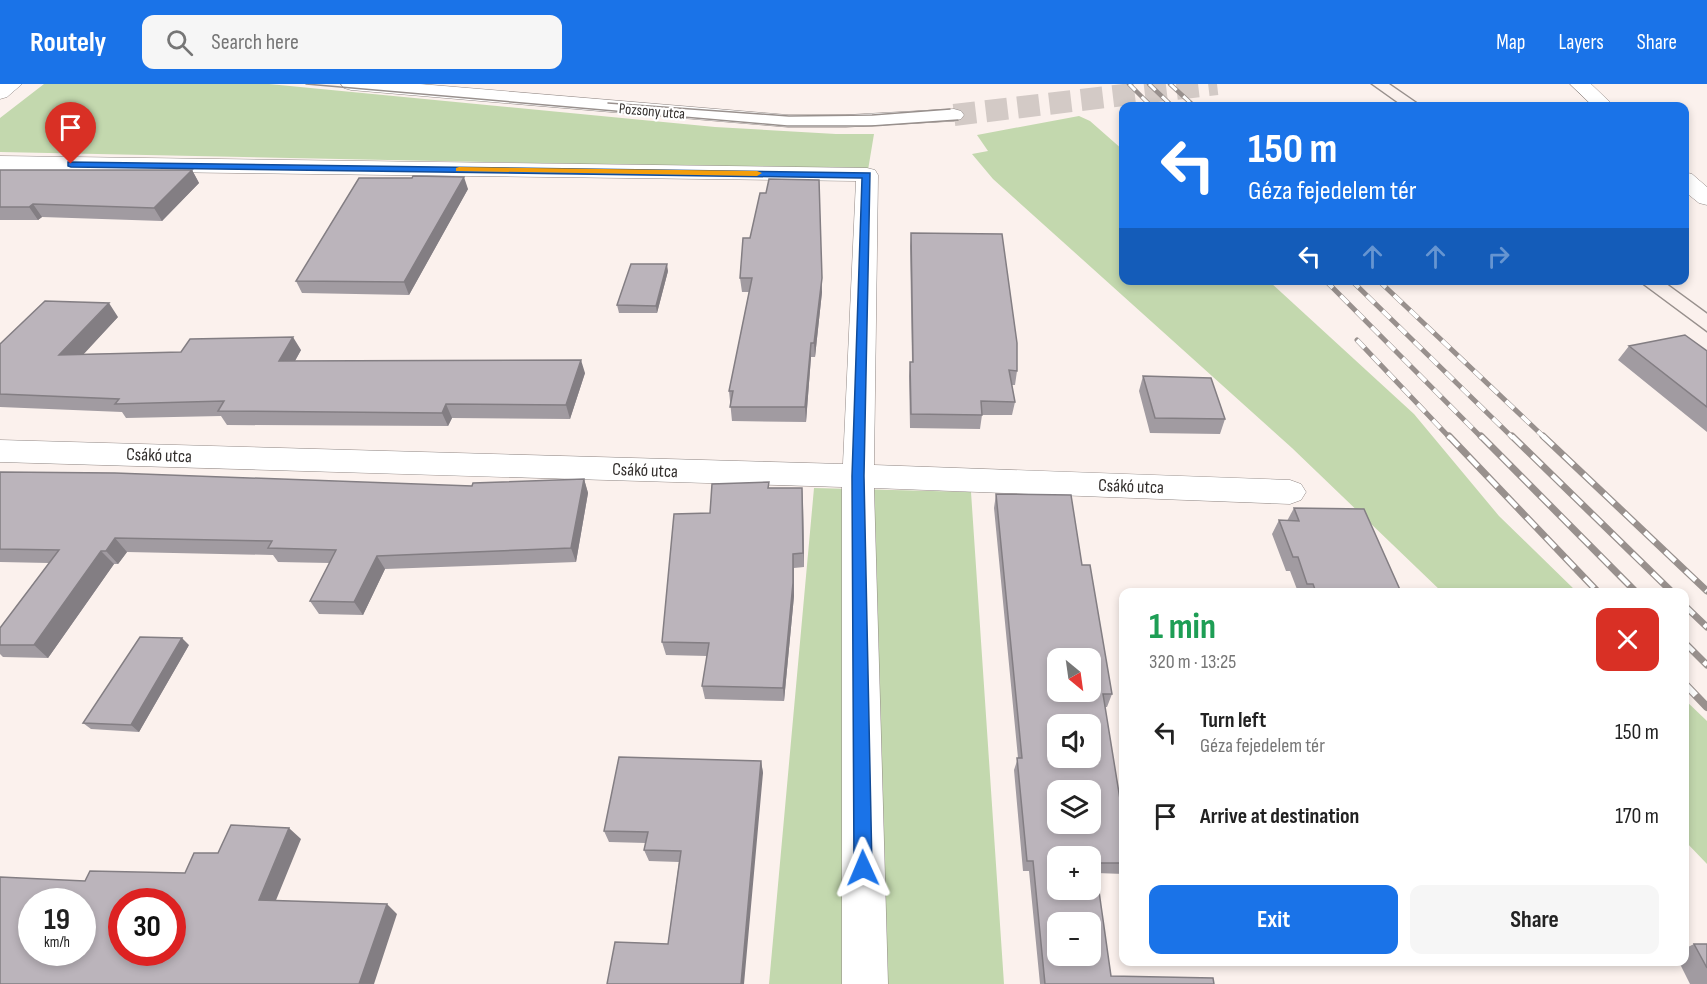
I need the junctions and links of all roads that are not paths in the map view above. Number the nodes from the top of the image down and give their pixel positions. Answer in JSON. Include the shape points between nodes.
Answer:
{"nodes":[{"id":1,"x":12,"y":84,"type":"edge"},
{"id":2,"x":351,"y":84,"type":"edge"},
{"id":3,"x":1580,"y":84,"type":"edge"},
{"id":4,"x":0,"y":93,"type":"edge"},
{"id":5,"x":1600,"y":102,"type":"edge"},
{"id":6,"x":954,"y":115,"type":"tunnel mouth"},
{"id":7,"x":0,"y":163,"type":"edge"},
{"id":8,"x":1689,"y":183,"type":"edge"},
{"id":9,"x":1707,"y":198,"type":"edge"},
{"id":10,"x":0,"y":451,"type":"edge"},
{"id":11,"x":858,"y":476,"type":"junction"},
{"id":12,"x":1290,"y":492,"type":"dead end"},
{"id":13,"x":865,"y":984,"type":"edge"}],
"edges":[{"from":1,"to":4,"type":"street"},
{"from":2,"to":6,"type":"street","name":"Pozsony utca","via":[[788,121],[846,122]]},
{"from":3,"to":5,"type":"street"},
{"from":7,"to":11,"type":"street","via":[[867,175]]},
{"from":8,"to":9,"type":"street"},
{"from":10,"to":11,"type":"street","name":"Csákó utca"},
{"from":11,"to":12,"type":"street","name":"Csákó utca"},
{"from":11,"to":13,"type":"street"}]}
